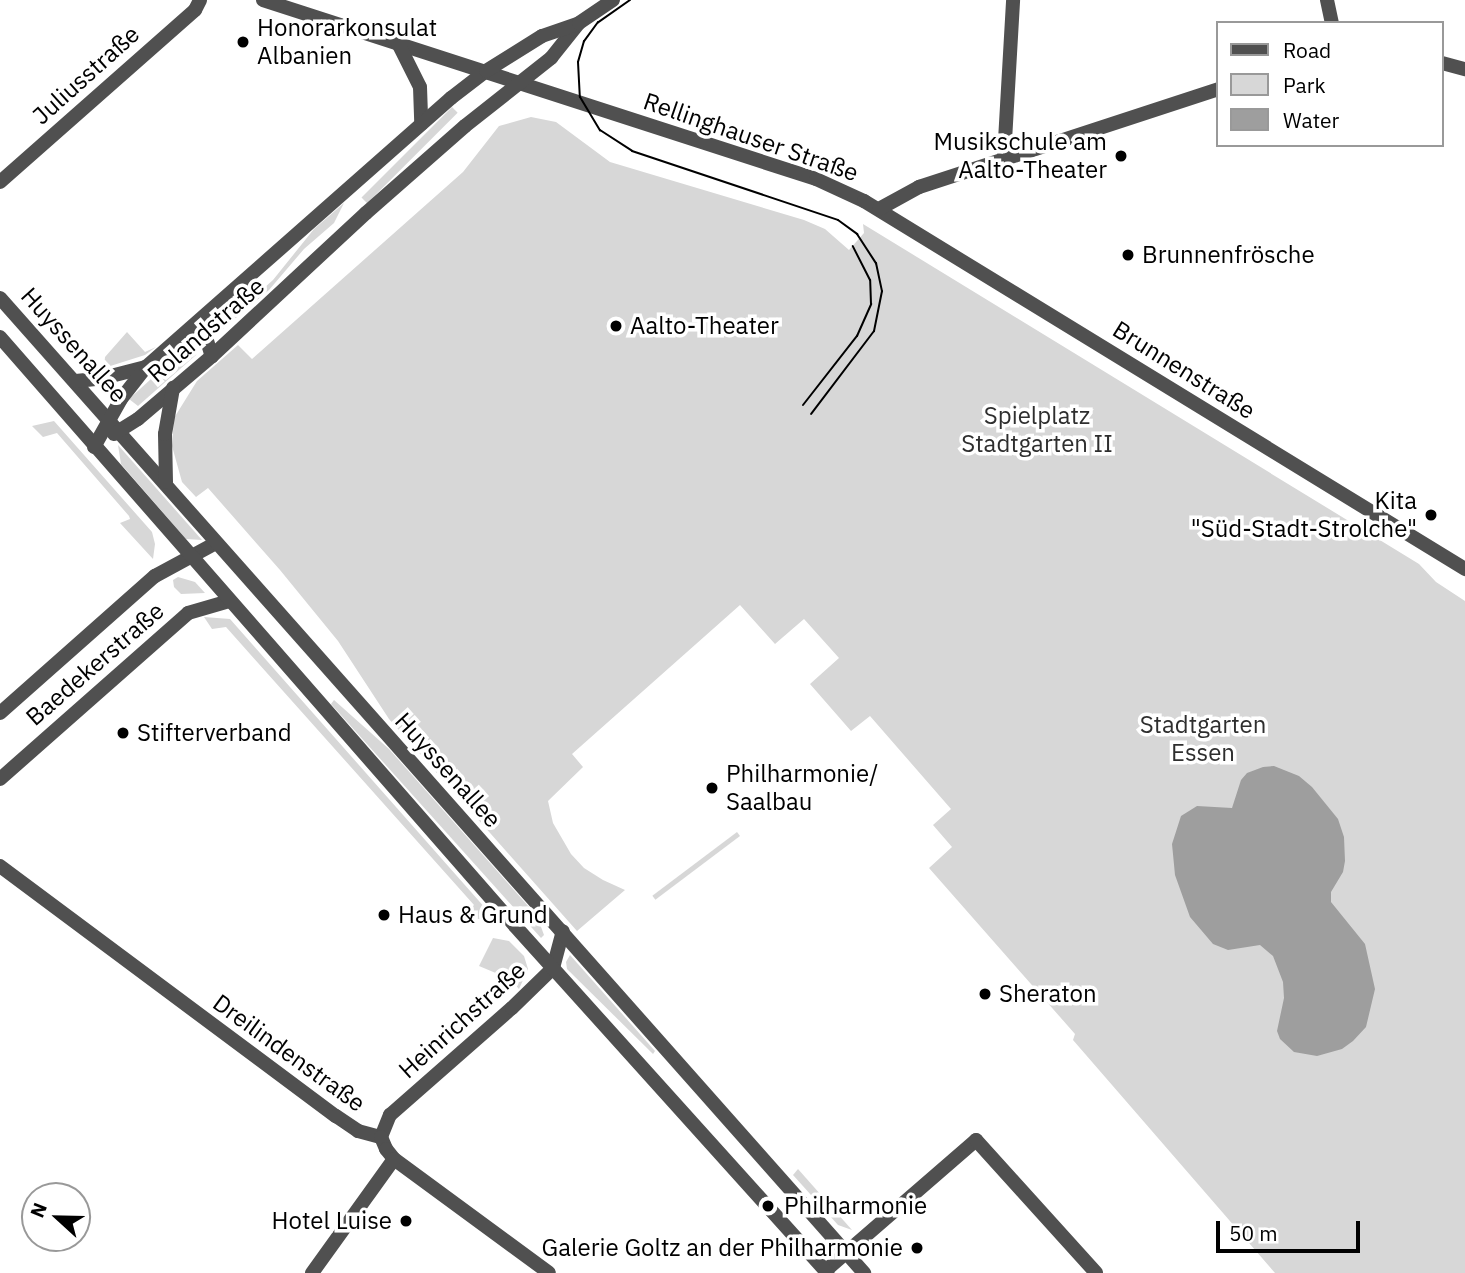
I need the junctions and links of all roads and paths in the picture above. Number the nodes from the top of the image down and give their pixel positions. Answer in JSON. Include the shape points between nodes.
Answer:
{"nodes":[{"id":1,"x":200,"y":0,"type":"edge"},
{"id":2,"x":263,"y":0,"type":"edge"},
{"id":3,"x":613,"y":0,"type":"edge"},
{"id":4,"x":1013,"y":0,"type":"edge"},
{"id":5,"x":1327,"y":0,"type":"edge"},
{"id":6,"x":1332,"y":21,"type":"edge"},
{"id":7,"x":579,"y":23,"type":"junction"},
{"id":8,"x":398,"y":43,"type":"junction"},
{"id":9,"x":1444,"y":64,"type":"edge"},
{"id":10,"x":1465,"y":69,"type":"edge"},
{"id":11,"x":486,"y":71,"type":"junction"},
{"id":12,"x":520,"y":82,"type":"junction"},
{"id":13,"x":1216,"y":90,"type":"edge"},
{"id":14,"x":421,"y":124,"type":"junction"},
{"id":15,"x":1004,"y":158,"type":"junction"},
{"id":16,"x":0,"y":182,"type":"edge"},
{"id":17,"x":879,"y":209,"type":"junction"},
{"id":18,"x":0,"y":298,"type":"edge"},
{"id":19,"x":201,"y":321,"type":"junction"},
{"id":20,"x":0,"y":337,"type":"edge"},
{"id":21,"x":212,"y":356,"type":"junction"},
{"id":22,"x":146,"y":367,"type":"junction"},
{"id":23,"x":76,"y":381,"type":"junction"},
{"id":24,"x":173,"y":388,"type":"junction"},
{"id":25,"x":109,"y":418,"type":"junction"},
{"id":26,"x":120,"y":430,"type":"junction"},
{"id":27,"x":94,"y":447,"type":"junction"},
{"id":28,"x":166,"y":482,"type":"junction"},
{"id":29,"x":216,"y":543,"type":"junction"},
{"id":30,"x":189,"y":556,"type":"junction"},
{"id":31,"x":1465,"y":569,"type":"edge"},
{"id":32,"x":229,"y":601,"type":"junction"},
{"id":33,"x":0,"y":713,"type":"edge"},
{"id":34,"x":0,"y":779,"type":"edge"},
{"id":35,"x":0,"y":866,"type":"edge"},
{"id":36,"x":564,"y":931,"type":"junction"},
{"id":37,"x":552,"y":968,"type":"junction"},
{"id":38,"x":381,"y":1137,"type":"junction"},
{"id":39,"x":394,"y":1159,"type":"junction"},
{"id":40,"x":847,"y":1254,"type":"junction"},
{"id":41,"x":826,"y":1272,"type":"edge"},
{"id":42,"x":312,"y":1273,"type":"edge"},
{"id":43,"x":549,"y":1273,"type":"edge"},
{"id":44,"x":864,"y":1273,"type":"edge"},
{"id":45,"x":1096,"y":1273,"type":"edge"}],
"edges":[{"from":1,"to":16,"type":"street","name":"Juliusstraße","via":[[195,10]]},
{"from":2,"to":8,"type":"street","name":"Rellinghauser Straße"},
{"from":3,"to":7,"type":"street"},
{"from":4,"to":15,"type":"street"},
{"from":5,"to":6,"type":"street"},
{"from":7,"to":11,"type":"street","name":"Rolandstraße","via":[[542,36]]},
{"from":7,"to":12,"type":"street","name":"Rolandstraße","via":[[551,58]]},
{"from":8,"to":11,"type":"street","name":"Rellinghauser Straße"},
{"from":8,"to":14,"type":"street","via":[[420,87]]},
{"from":9,"to":10,"type":"street"},
{"from":11,"to":12,"type":"street","name":"Rellinghauser Straße"},
{"from":11,"to":14,"type":"street","name":"Rolandstraße"},
{"from":12,"to":17,"type":"street","name":"Rellinghauser Straße","via":[[816,179]]},
{"from":12,"to":21,"type":"street","name":"Rolandstraße","via":[[465,126]]},
{"from":13,"to":15,"type":"street","name":"Rellinghauser Straße"},
{"from":14,"to":19,"type":"street","name":"Rolandstraße"},
{"from":15,"to":17,"type":"street","name":"Rellinghauser Straße","via":[[919,187]]},
{"from":17,"to":31,"type":"street","name":"Brunnenstraße"},
{"from":18,"to":23,"type":"street","name":"Huyssenallee"},
{"from":19,"to":21,"type":"street"},
{"from":19,"to":22,"type":"street","name":"Rolandstraße"},
{"from":20,"to":27,"type":"street","name":"Huyssenallee"},
{"from":21,"to":24,"type":"street","name":"Rolandstraße"},
{"from":22,"to":23,"type":"street"},
{"from":22,"to":25,"type":"street","name":"Rolandstraße"},
{"from":23,"to":25,"type":"street","name":"Huyssenallee"},
{"from":24,"to":26,"type":"street","name":"Rolandstraße"},
{"from":24,"to":28,"type":"street","via":[[165,434]]},
{"from":25,"to":26,"type":"street","name":"Huyssenallee"},
{"from":25,"to":27,"type":"street","name":"Rolandstraße"},
{"from":26,"to":27,"type":"street","name":"Rolandstraße"},
{"from":26,"to":28,"type":"street","name":"Huyssenallee"},
{"from":27,"to":30,"type":"street","name":"Huyssenallee"},
{"from":28,"to":29,"type":"street","name":"Huyssenallee"},
{"from":29,"to":30,"type":"street","name":"Baedekerstraße"},
{"from":29,"to":36,"type":"street","name":"Huyssenallee"},
{"from":30,"to":32,"type":"street","name":"Huyssenallee"},
{"from":30,"to":33,"type":"street","name":"Baedekerstraße","via":[[155,576]]},
{"from":32,"to":34,"type":"street","name":"Baedekerstraße","via":[[188,612]]},
{"from":32,"to":37,"type":"street","name":"Huyssenallee"},
{"from":35,"to":38,"type":"street","name":"Dreilindenstraße","via":[[336,1116],[358,1131]]},
{"from":36,"to":37,"type":"street","name":"Heinrichstraße"},
{"from":36,"to":40,"type":"street","name":"Huyssenallee"},
{"from":37,"to":38,"type":"street","name":"Heinrichstraße","via":[[390,1115]]},
{"from":37,"to":41,"type":"street","name":"Huyssenallee"},
{"from":38,"to":39,"type":"street","name":"Dreilindenstraße"},
{"from":39,"to":42,"type":"street"},
{"from":39,"to":43,"type":"street","name":"Dreilindenstraße"},
{"from":40,"to":41,"type":"street"},
{"from":40,"to":44,"type":"street","name":"Huyssenallee"},
{"from":40,"to":45,"type":"street","via":[[976,1140]]}]}
